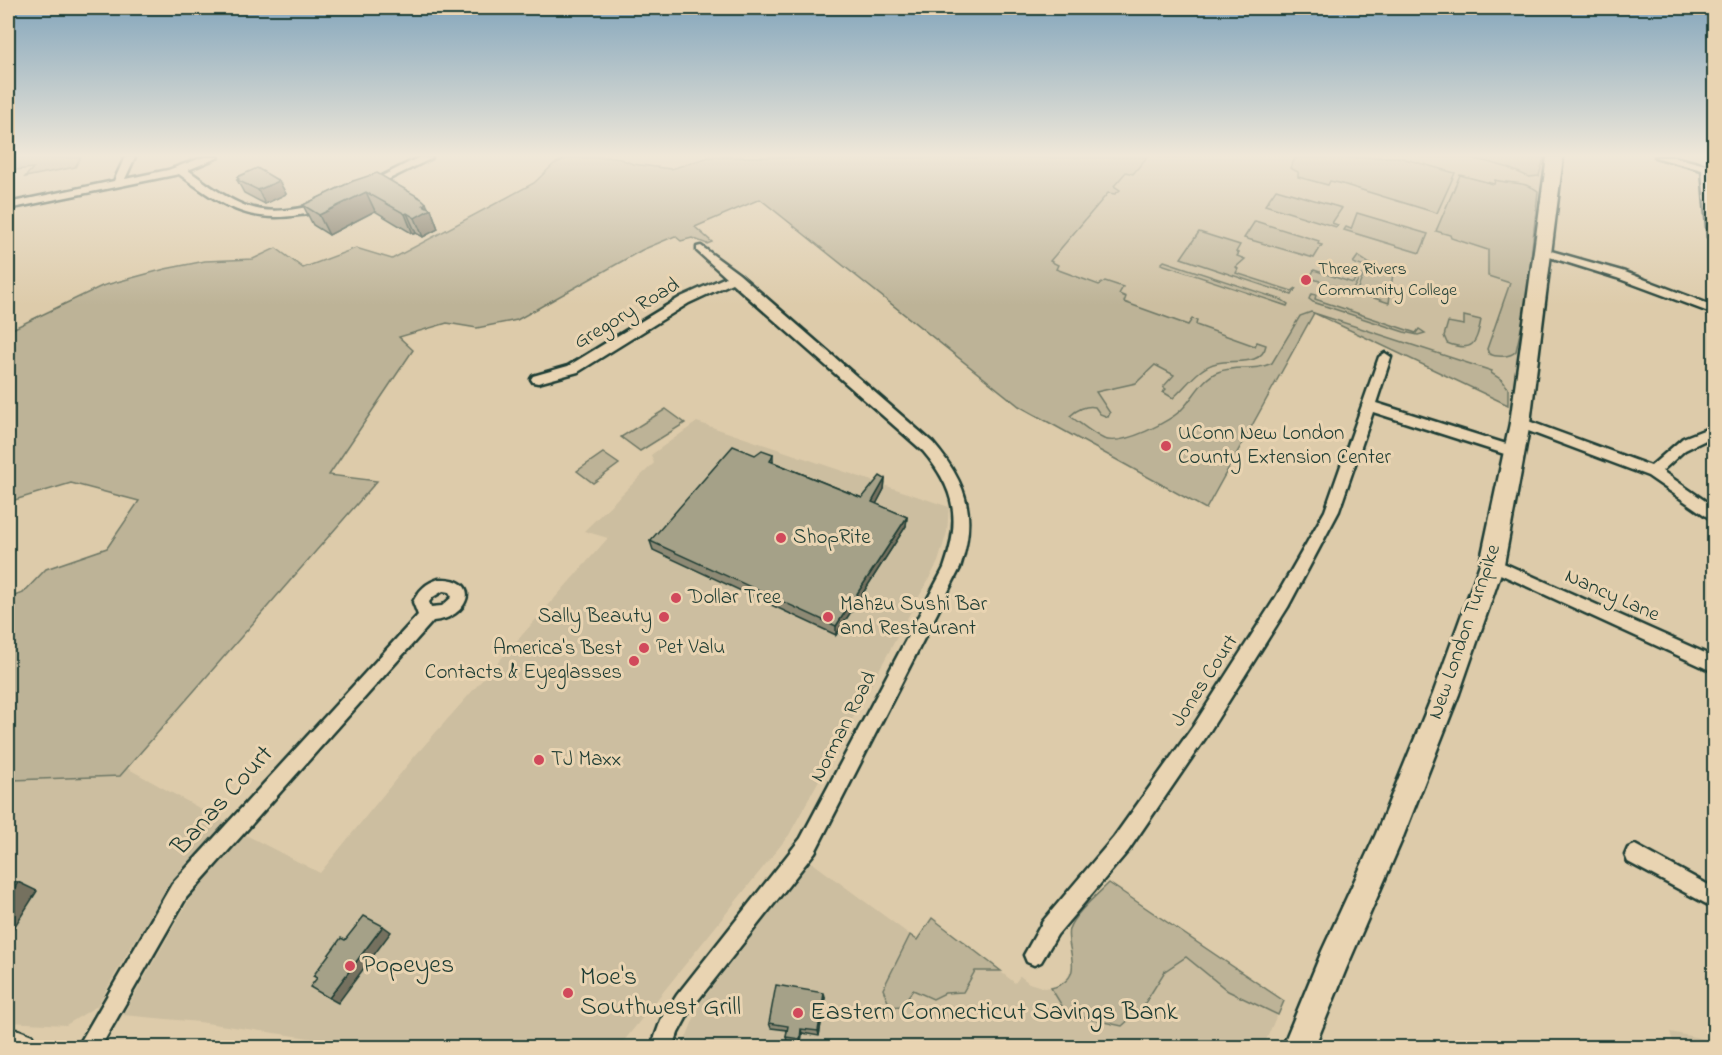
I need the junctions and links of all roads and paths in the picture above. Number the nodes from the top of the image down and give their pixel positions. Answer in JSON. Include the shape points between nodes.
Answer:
{"nodes":[{"id":1,"x":236,"y":206,"type":"edge"},
{"id":2,"x":317,"y":206,"type":"edge"},
{"id":3,"x":1548,"y":206,"type":"edge"},
{"id":4,"x":1713,"y":206,"type":"edge"},
{"id":5,"x":1714,"y":237,"type":"edge"},
{"id":6,"x":701,"y":249,"type":"dead end"},
{"id":7,"x":1544,"y":252,"type":"junction"},
{"id":8,"x":735,"y":277,"type":"junction"},
{"id":9,"x":1714,"y":310,"type":"edge"},
{"id":10,"x":1385,"y":357,"type":"dead end"},
{"id":11,"x":538,"y":379,"type":"dead end"},
{"id":12,"x":1369,"y":406,"type":"junction"},
{"id":13,"x":1520,"y":423,"type":"junction"},
{"id":14,"x":1714,"y":430,"type":"edge"},
{"id":15,"x":1514,"y":452,"type":"junction"},
{"id":16,"x":1653,"y":472,"type":"junction"},
{"id":17,"x":1714,"y":513,"type":"edge"},
{"id":18,"x":1492,"y":564,"type":"junction"},
{"id":19,"x":429,"y":614,"type":"dead end"},
{"id":20,"x":1714,"y":665,"type":"edge"},
{"id":21,"x":1635,"y":855,"type":"dead end"},
{"id":22,"x":1714,"y":898,"type":"edge"},
{"id":23,"x":1034,"y":955,"type":"dead end"},
{"id":24,"x":8,"y":1047,"type":"edge"},
{"id":25,"x":19,"y":1047,"type":"edge"},
{"id":26,"x":88,"y":1047,"type":"edge"},
{"id":27,"x":662,"y":1047,"type":"edge"},
{"id":28,"x":1298,"y":1047,"type":"edge"}],
"edges":[{"from":1,"to":2,"type":"street","via":[[269,214]]},
{"from":3,"to":7,"type":"main road","name":"New London Turnpike"},
{"from":4,"to":5,"type":"street"},
{"from":6,"to":8,"type":"street","name":"Norman Road"},
{"from":7,"to":9,"type":"street","via":[[1621,275]]},
{"from":7,"to":13,"type":"main road","name":"New London Turnpike"},
{"from":8,"to":11,"type":"street","name":"Gregory Road","via":[[688,298],[573,369]]},
{"from":8,"to":27,"type":"street","name":"Norman Road","via":[[935,454],[959,495],[962,525],[952,568],[817,828],[786,875],[684,1002]]},
{"from":10,"to":12,"type":"street","name":"Jones Court"},
{"from":12,"to":15,"type":"street"},
{"from":12,"to":23,"type":"street","name":"Jones Court","via":[[1332,511],[1282,602],[1200,732],[1121,844],[1050,928]]},
{"from":13,"to":15,"type":"main road","name":"New London Turnpike"},
{"from":13,"to":16,"type":"street"},
{"from":14,"to":16,"type":"street","via":[[1695,436],[1671,452]]},
{"from":15,"to":18,"type":"main road","name":"New London Turnpike"},
{"from":16,"to":17,"type":"street"},
{"from":18,"to":20,"type":"street","name":"Nancy Lane"},
{"from":18,"to":28,"type":"main road","name":"New London Turnpike","via":[[1387,842]]},
{"from":19,"to":26,"type":"street","name":"Banas Court","via":[[187,881]]},
{"from":21,"to":22,"type":"street"},
{"from":24,"to":25,"type":"main road"}]}
